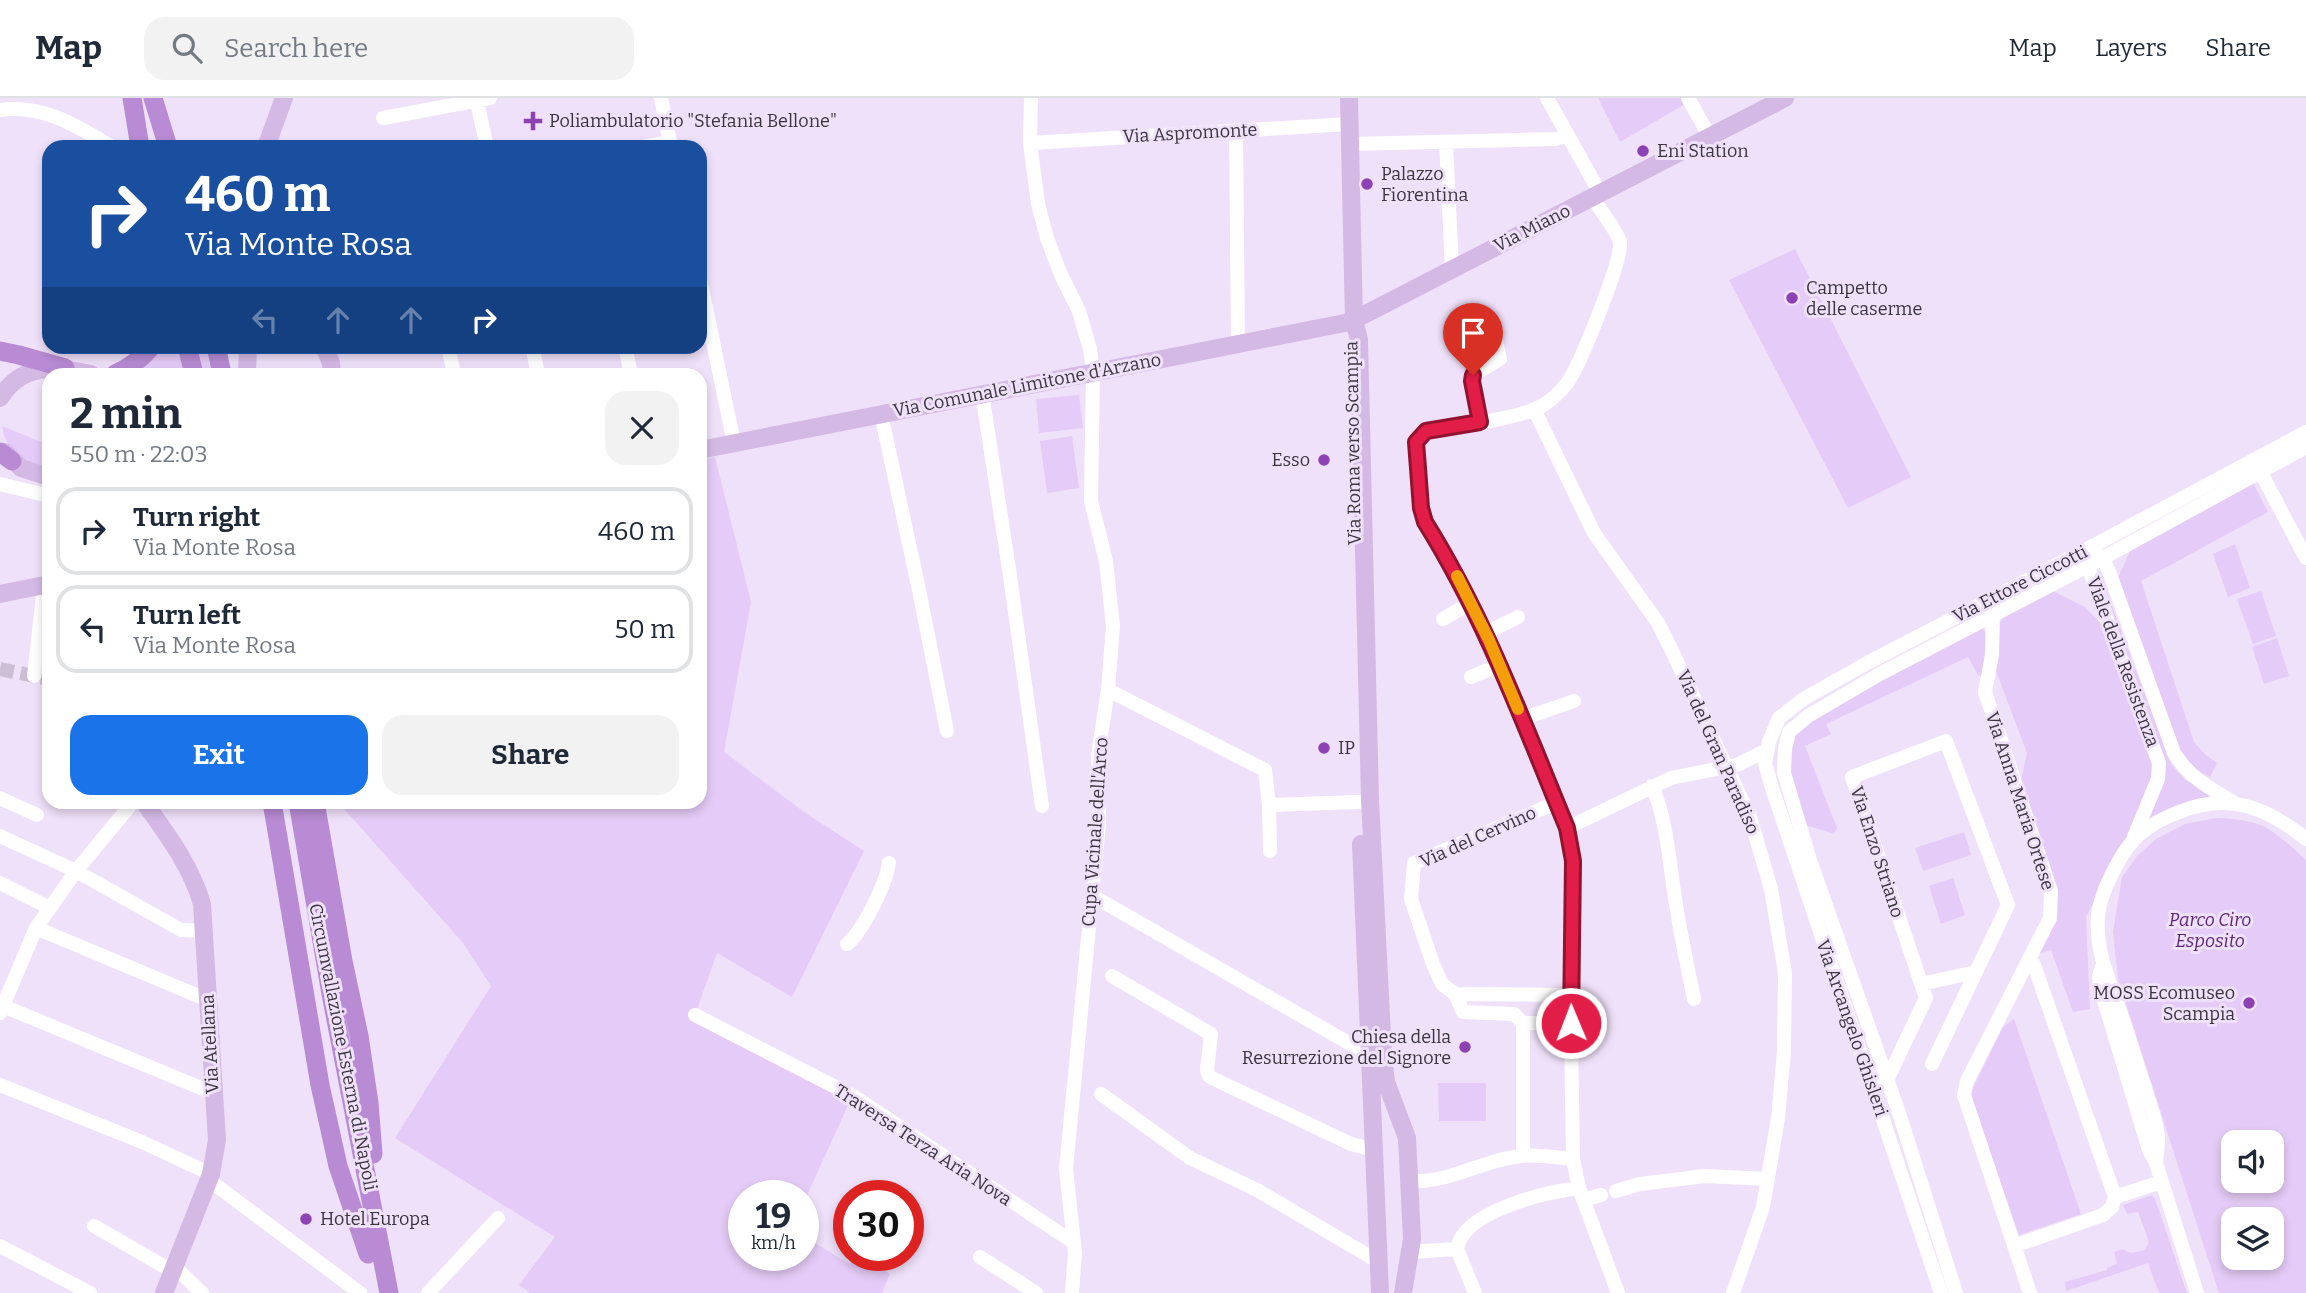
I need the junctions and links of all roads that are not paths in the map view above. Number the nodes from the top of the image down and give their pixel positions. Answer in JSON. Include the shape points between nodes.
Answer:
{"nodes":[{"id":1,"x":122,"y":98,"type":"edge"},
{"id":2,"x":132,"y":98,"type":"edge"},
{"id":3,"x":147,"y":98,"type":"edge"},
{"id":4,"x":153,"y":98,"type":"edge"},
{"id":5,"x":284,"y":98,"type":"edge"},
{"id":6,"x":661,"y":98,"type":"edge"},
{"id":7,"x":1031,"y":98,"type":"edge"},
{"id":8,"x":1349,"y":98,"type":"edge"},
{"id":9,"x":1547,"y":98,"type":"edge"},
{"id":10,"x":1688,"y":98,"type":"edge"},
{"id":11,"x":1785,"y":98,"type":"edge"},
{"id":12,"x":481,"y":99,"type":"edge"},
{"id":13,"x":0,"y":110,"type":"edge"},
{"id":14,"x":383,"y":118,"type":"dead end"},
{"id":15,"x":1350,"y":124,"type":"junction"},
{"id":16,"x":1237,"y":130,"type":"junction"},
{"id":17,"x":1567,"y":135,"type":"junction"},
{"id":18,"x":1710,"y":137,"type":"junction"},
{"id":19,"x":101,"y":140,"type":"edge"},
{"id":20,"x":129,"y":140,"type":"edge"},
{"id":21,"x":139,"y":140,"type":"edge"},
{"id":22,"x":155,"y":140,"type":"edge"},
{"id":23,"x":166,"y":140,"type":"edge"},
{"id":24,"x":269,"y":140,"type":"edge"},
{"id":25,"x":486,"y":140,"type":"edge"},
{"id":26,"x":670,"y":140,"type":"edge"},
{"id":27,"x":1446,"y":142,"type":"junction"},
{"id":28,"x":1030,"y":143,"type":"junction"},
{"id":29,"x":1351,"y":144,"type":"junction"},
{"id":30,"x":1596,"y":195,"type":"junction"},
{"id":31,"x":1452,"y":270,"type":"junction"},
{"id":32,"x":707,"y":313,"type":"edge"},
{"id":33,"x":1354,"y":320,"type":"junction"},
{"id":34,"x":1494,"y":331,"type":"dead end"},
{"id":35,"x":1238,"y":345,"type":"junction"},
{"id":36,"x":0,"y":351,"type":"edge"},
{"id":37,"x":145,"y":354,"type":"edge"},
{"id":38,"x":65,"y":368,"type":"edge"},
{"id":39,"x":128,"y":368,"type":"edge"},
{"id":40,"x":42,"y":370,"type":"edge"},
{"id":41,"x":1093,"y":372,"type":"junction"},
{"id":42,"x":982,"y":393,"type":"junction"},
{"id":43,"x":0,"y":398,"type":"edge"},
{"id":44,"x":1534,"y":409,"type":"junction"},
{"id":45,"x":881,"y":414,"type":"junction"},
{"id":46,"x":1480,"y":422,"type":"junction"},
{"id":47,"x":2306,"y":432,"type":"edge"},
{"id":48,"x":0,"y":443,"type":"edge"},
{"id":49,"x":734,"y":443,"type":"junction"},
{"id":50,"x":2306,"y":447,"type":"edge"},
{"id":51,"x":707,"y":449,"type":"edge"},
{"id":52,"x":6,"y":456,"type":"edge"},
{"id":53,"x":2260,"y":471,"type":"junction"},
{"id":54,"x":42,"y":475,"type":"edge"},
{"id":55,"x":0,"y":484,"type":"edge"},
{"id":56,"x":42,"y":494,"type":"edge"},
{"id":57,"x":2089,"y":548,"type":"junction"},
{"id":58,"x":2103,"y":558,"type":"junction"},
{"id":59,"x":2306,"y":558,"type":"edge"},
{"id":60,"x":2088,"y":565,"type":"junction"},
{"id":61,"x":42,"y":586,"type":"edge"},
{"id":62,"x":0,"y":594,"type":"edge"},
{"id":63,"x":1472,"y":602,"type":"junction"},
{"id":64,"x":1993,"y":615,"type":"junction"},
{"id":65,"x":1518,"y":617,"type":"dead end"},
{"id":66,"x":1443,"y":619,"type":"dead end"},
{"id":67,"x":42,"y":620,"type":"edge"},
{"id":68,"x":1486,"y":633,"type":"junction"},
{"id":69,"x":1499,"y":665,"type":"junction"},
{"id":70,"x":34,"y":676,"type":"dead end"},
{"id":71,"x":1471,"y":677,"type":"dead end"},
{"id":72,"x":1108,"y":690,"type":"junction"},
{"id":73,"x":1574,"y":701,"type":"dead end"},
{"id":74,"x":1521,"y":719,"type":"junction"},
{"id":75,"x":947,"y":731,"type":"dead end"},
{"id":76,"x":1766,"y":757,"type":"junction"},
{"id":77,"x":1725,"y":767,"type":"junction"},
{"id":78,"x":1784,"y":773,"type":"joint"},
{"id":79,"x":1653,"y":786,"type":"junction"},
{"id":80,"x":0,"y":798,"type":"edge"},
{"id":81,"x":1363,"y":801,"type":"junction"},
{"id":82,"x":2234,"y":802,"type":"junction"},
{"id":83,"x":1556,"y":803,"type":"junction"},
{"id":84,"x":1042,"y":806,"type":"dead end"},
{"id":85,"x":1269,"y":806,"type":"junction"},
{"id":86,"x":127,"y":809,"type":"edge"},
{"id":87,"x":149,"y":809,"type":"edge"},
{"id":88,"x":273,"y":809,"type":"edge"},
{"id":89,"x":286,"y":809,"type":"edge"},
{"id":90,"x":299,"y":809,"type":"edge"},
{"id":91,"x":316,"y":809,"type":"edge"},
{"id":92,"x":37,"y":815,"type":"dead end"},
{"id":93,"x":1567,"y":828,"type":"junction"},
{"id":94,"x":0,"y":836,"type":"edge"},
{"id":95,"x":2134,"y":838,"type":"junction"},
{"id":96,"x":2306,"y":839,"type":"edge"},
{"id":97,"x":1270,"y":851,"type":"dead end"},
{"id":98,"x":889,"y":863,"type":"dead end"},
{"id":99,"x":76,"y":871,"type":"junction"},
{"id":100,"x":0,"y":883,"type":"edge"},
{"id":101,"x":1093,"y":896,"type":"junction"},
{"id":102,"x":50,"y":908,"type":"junction"},
{"id":103,"x":36,"y":928,"type":"junction"},
{"id":104,"x":205,"y":931,"type":"junction"},
{"id":105,"x":847,"y":944,"type":"dead end"},
{"id":106,"x":2029,"y":960,"type":"junction"},
{"id":107,"x":1976,"y":972,"type":"junction"},
{"id":108,"x":1112,"y":976,"type":"dead end"},
{"id":109,"x":1921,"y":984,"type":"junction"},
{"id":110,"x":1455,"y":994,"type":"junction"},
{"id":111,"x":326,"y":995,"type":"junction"},
{"id":112,"x":1570,"y":995,"type":"junction"},
{"id":113,"x":1694,"y":999,"type":"dead end"},
{"id":114,"x":208,"y":1000,"type":"junction"},
{"id":115,"x":1,"y":1010,"type":"edge"},
{"id":116,"x":695,"y":1015,"type":"dead end"},
{"id":117,"x":1523,"y":1023,"type":"junction"},
{"id":118,"x":1571,"y":1023,"type":"junction"},
{"id":119,"x":1370,"y":1052,"type":"junction"},
{"id":120,"x":1932,"y":1065,"type":"dead end"},
{"id":121,"x":1887,"y":1080,"type":"junction"},
{"id":122,"x":0,"y":1085,"type":"edge"},
{"id":123,"x":1872,"y":1086,"type":"junction"},
{"id":124,"x":213,"y":1093,"type":"junction"},
{"id":125,"x":1101,"y":1094,"type":"dead end"},
{"id":126,"x":1401,"y":1119,"type":"junction"},
{"id":127,"x":1374,"y":1130,"type":"junction"},
{"id":128,"x":1374,"y":1150,"type":"junction"},
{"id":129,"x":1523,"y":1156,"type":"junction"},
{"id":130,"x":1573,"y":1159,"type":"junction"},
{"id":131,"x":210,"y":1177,"type":"junction"},
{"id":132,"x":1768,"y":1179,"type":"junction"},
{"id":133,"x":1410,"y":1181,"type":"junction"},
{"id":134,"x":2161,"y":1182,"type":"junction"},
{"id":135,"x":1616,"y":1191,"type":"dead end"},
{"id":136,"x":1581,"y":1194,"type":"junction"},
{"id":137,"x":1601,"y":1195,"type":"dead end"},
{"id":138,"x":2115,"y":1197,"type":"junction"},
{"id":139,"x":498,"y":1218,"type":"dead end"},
{"id":140,"x":375,"y":1221,"type":"junction"},
{"id":141,"x":94,"y":1226,"type":"dead end"},
{"id":142,"x":1073,"y":1242,"type":"junction"},
{"id":143,"x":0,"y":1246,"type":"edge"},
{"id":144,"x":2014,"y":1246,"type":"junction"},
{"id":145,"x":1457,"y":1249,"type":"junction"},
{"id":146,"x":1410,"y":1252,"type":"junction"},
{"id":147,"x":368,"y":1254,"type":"junction"},
{"id":148,"x":980,"y":1256,"type":"dead end"},
{"id":149,"x":1379,"y":1262,"type":"junction"},
{"id":150,"x":173,"y":1269,"type":"junction"},
{"id":151,"x":1405,"y":1287,"type":"edge"},
{"id":152,"x":90,"y":1293,"type":"edge"},
{"id":153,"x":164,"y":1293,"type":"edge"},
{"id":154,"x":202,"y":1293,"type":"edge"},
{"id":155,"x":359,"y":1293,"type":"edge"},
{"id":156,"x":376,"y":1293,"type":"edge"},
{"id":157,"x":389,"y":1293,"type":"edge"},
{"id":158,"x":428,"y":1293,"type":"edge"},
{"id":159,"x":1036,"y":1293,"type":"edge"},
{"id":160,"x":1072,"y":1293,"type":"edge"},
{"id":161,"x":1380,"y":1293,"type":"edge"},
{"id":162,"x":1475,"y":1293,"type":"edge"},
{"id":163,"x":1618,"y":1293,"type":"edge"},
{"id":164,"x":1733,"y":1293,"type":"edge"},
{"id":165,"x":1941,"y":1293,"type":"edge"},
{"id":166,"x":1956,"y":1293,"type":"edge"},
{"id":167,"x":2030,"y":1293,"type":"edge"},
{"id":168,"x":2197,"y":1293,"type":"edge"}],
"edges":[{"from":1,"to":20,"type":"highway"},
{"from":2,"to":21,"type":"highway"},
{"from":3,"to":22,"type":"highway"},
{"from":4,"to":23,"type":"highway"},
{"from":5,"to":24,"type":"main road"},
{"from":6,"to":26,"type":"street"},
{"from":7,"to":28,"type":"street","name":"Cupa Vicinale dell'Arco"},
{"from":8,"to":15,"type":"main road"},
{"from":9,"to":17,"type":"street"},
{"from":10,"to":18,"type":"street"},
{"from":11,"to":18,"type":"main road","name":"Via Miano"},
{"from":12,"to":14,"type":"street"},
{"from":12,"to":25,"type":"street"},
{"from":13,"to":19,"type":"street","via":[[31,109]]},
{"from":15,"to":16,"type":"street","name":"Via Aspromonte"},
{"from":15,"to":29,"type":"main road"},
{"from":16,"to":28,"type":"street","name":"Via Aspromonte"},
{"from":16,"to":35,"type":"street"},
{"from":17,"to":27,"type":"street"},
{"from":17,"to":30,"type":"street"},
{"from":18,"to":30,"type":"main road","name":"Via Miano"},
{"from":27,"to":29,"type":"street"},
{"from":27,"to":31,"type":"street"},
{"from":28,"to":41,"type":"street","name":"Cupa Vicinale dell'Arco","via":[[1047,238],[1079,311]]},
{"from":29,"to":33,"type":"main road"},
{"from":30,"to":31,"type":"main road","name":"Via Miano"},
{"from":30,"to":44,"type":"street","via":[[1620,241],[1618,262],[1572,376],[1562,390]]},
{"from":31,"to":33,"type":"main road","name":"Via Miano"},
{"from":32,"to":49,"type":"street"},
{"from":33,"to":35,"type":"main road","name":"Via Comunale Limitone d'Arzano"},
{"from":33,"to":81,"type":"main road","name":"Via Roma verso Scampia","via":[[1359,340],[1364,550]]},
{"from":33,"to":81,"type":"main road","name":"Via Roma verso Scampia","via":[[1350,336],[1355,631]]},
{"from":34,"to":46,"type":"street","via":[[1500,359],[1473,375],[1472,381]]},
{"from":35,"to":41,"type":"main road","name":"Via Comunale Limitone d'Arzano"},
{"from":36,"to":38,"type":"highway"},
{"from":37,"to":39,"type":"highway"},
{"from":40,"to":43,"type":"main road","via":[[14,380]]},
{"from":41,"to":42,"type":"main road","name":"Via Comunale Limitone d'Arzano"},
{"from":41,"to":72,"type":"street","name":"Cupa Vicinale dell'Arco","via":[[1091,501],[1106,561],[1113,626]]},
{"from":42,"to":45,"type":"main road","name":"Via Comunale Limitone d'Arzano"},
{"from":42,"to":84,"type":"street"},
{"from":44,"to":46,"type":"street"},
{"from":44,"to":77,"type":"street","name":"Via del Gran Paradiso","via":[[1594,533],[1658,624]]},
{"from":45,"to":49,"type":"main road","name":"Via Comunale Limitone d'Arzano"},
{"from":45,"to":75,"type":"street"},
{"from":46,"to":63,"type":"street","via":[[1426,431],[1416,447],[1422,514]]},
{"from":47,"to":57,"type":"street","name":"Via Ettore Ciccotti"},
{"from":48,"to":52,"type":"main road"},
{"from":49,"to":51,"type":"main road","name":"Via Comunale Limitone d'Arzano"},
{"from":50,"to":53,"type":"street","name":"Via Ettore Ciccotti"},
{"from":52,"to":54,"type":"main road"},
{"from":53,"to":58,"type":"street","name":"Via Ettore Ciccotti"},
{"from":53,"to":59,"type":"street"},
{"from":55,"to":56,"type":"street"},
{"from":57,"to":58,"type":"street"},
{"from":57,"to":60,"type":"street"},
{"from":57,"to":76,"type":"street","name":"Via Ettore Ciccotti","via":[[1805,698],[1779,718]]},
{"from":58,"to":60,"type":"street","name":"Via Ettore Ciccotti"},
{"from":58,"to":82,"type":"street","name":"Viale della Resistenza","via":[[2174,753],[2186,771]]},
{"from":60,"to":64,"type":"street","name":"Via Ettore Ciccotti"},
{"from":60,"to":95,"type":"street","name":"Viale della Resistenza","via":[[2159,763],[2158,779]]},
{"from":61,"to":62,"type":"main road"},
{"from":63,"to":66,"type":"street"},
{"from":63,"to":68,"type":"street"},
{"from":64,"to":78,"type":"street","name":"Via Ettore Ciccotti","via":[[1798,723],[1789,732]]},
{"from":64,"to":106,"type":"street","name":"Via Anna Maria Ortese","via":[[1985,692],[2051,891],[2050,918]]},
{"from":65,"to":68,"type":"street"},
{"from":67,"to":70,"type":"street"},
{"from":68,"to":69,"type":"street"},
{"from":69,"to":71,"type":"street"},
{"from":69,"to":74,"type":"street"},
{"from":72,"to":85,"type":"street","via":[[1265,770]]},
{"from":72,"to":101,"type":"street","name":"Cupa Vicinale dell'Arco","via":[[1098,755]]},
{"from":73,"to":74,"type":"street"},
{"from":74,"to":83,"type":"street"},
{"from":76,"to":77,"type":"street"},
{"from":76,"to":123,"type":"street","name":"Via Arcangelo Ghisleri"},
{"from":77,"to":79,"type":"street"},
{"from":77,"to":132,"type":"street","name":"Via del Gran Paradiso","via":[[1750,817],[1768,877],[1785,972],[1784,1052]]},
{"from":78,"to":121,"type":"street","name":"Via Arcangelo Ghisleri"},
{"from":79,"to":93,"type":"street"},
{"from":79,"to":113,"type":"street"},
{"from":80,"to":92,"type":"street"},
{"from":81,"to":85,"type":"street"},
{"from":81,"to":119,"type":"main road","name":"Via Roma verso Scampia"},
{"from":81,"to":126,"type":"main road","name":"Via Roma verso Scampia","via":[[1386,1082]]},
{"from":82,"to":95,"type":"street","name":"Viale della Resistenza","via":[[2185,809]]},
{"from":82,"to":96,"type":"street","name":"Viale della Resistenza","via":[[2258,809]]},
{"from":83,"to":93,"type":"street"},
{"from":83,"to":110,"type":"street","name":"Via del Cervino","via":[[1414,863],[1412,899],[1442,984]]},
{"from":85,"to":97,"type":"street"},
{"from":86,"to":99,"type":"street"},
{"from":87,"to":104,"type":"main road","name":"Via Atellana","via":[[197,886]]},
{"from":88,"to":147,"type":"highway","via":[[320,1085],[338,1166]]},
{"from":89,"to":111,"type":"highway","name":"Circumvallazione Esterna di Napoli"},
{"from":90,"to":111,"type":"highway","name":"Circumvallazione Esterna di Napoli"},
{"from":91,"to":140,"type":"highway","via":[[369,1103]]},
{"from":93,"to":112,"type":"street","via":[[1573,861]]},
{"from":94,"to":99,"type":"street"},
{"from":95,"to":134,"type":"street","name":"Viale della Resistenza","via":[[2106,886],[2098,916],[2103,966],[2158,1137],[2156,1163]]},
{"from":98,"to":105,"type":"street","via":[[884,883]]},
{"from":99,"to":102,"type":"street"},
{"from":99,"to":104,"type":"street","via":[[181,930]]},
{"from":100,"to":102,"type":"street"},
{"from":101,"to":119,"type":"street"},
{"from":101,"to":142,"type":"street","name":"Cupa Vicinale dell'Arco","via":[[1066,1169]]},
{"from":102,"to":103,"type":"street"},
{"from":103,"to":114,"type":"street"},
{"from":103,"to":115,"type":"street"},
{"from":104,"to":114,"type":"main road","name":"Via Atellana"},
{"from":106,"to":138,"type":"street"},
{"from":106,"to":144,"type":"street","name":"Via Anna Maria Ortese","via":[[1964,1095]]},
{"from":107,"to":109,"type":"street"},
{"from":107,"to":109,"type":"street","name":"Via Enzo Striano","via":[[2007,905],[1946,741],[1852,777]]},
{"from":107,"to":120,"type":"street"},
{"from":108,"to":128,"type":"street","via":[[1211,1034],[1209,1076],[1352,1144]]},
{"from":109,"to":121,"type":"street","name":"Via Enzo Striano","via":[[1926,998]]},
{"from":110,"to":112,"type":"street"},
{"from":110,"to":117,"type":"street","via":[[1463,1012],[1514,1014]]},
{"from":111,"to":140,"type":"highway","name":"Circumvallazione Esterna di Napoli"},
{"from":111,"to":147,"type":"highway","name":"Circumvallazione Esterna di Napoli"},
{"from":112,"to":118,"type":"street"},
{"from":114,"to":124,"type":"main road","name":"Via Atellana"},
{"from":115,"to":124,"type":"street"},
{"from":116,"to":142,"type":"street","name":"Traversa Terza Aria Nova","via":[[855,1097]]},
{"from":117,"to":118,"type":"street"},
{"from":117,"to":129,"type":"street"},
{"from":118,"to":130,"type":"street"},
{"from":119,"to":127,"type":"main road","name":"Via Roma verso Scampia"},
{"from":121,"to":123,"type":"street"},
{"from":121,"to":166,"type":"street","name":"Via Arcangelo Ghisleri"},
{"from":122,"to":131,"type":"street","via":[[142,1142]]},
{"from":123,"to":165,"type":"street","name":"Via Arcangelo Ghisleri"},
{"from":124,"to":131,"type":"main road","name":"Via Atellana","via":[[217,1140]]},
{"from":125,"to":149,"type":"street","via":[[1190,1158]]},
{"from":126,"to":127,"type":"main road","via":[[1385,1115]]},
{"from":126,"to":133,"type":"main road","name":"Via Roma verso Scampia"},
{"from":127,"to":128,"type":"main road","name":"Via Roma verso Scampia"},
{"from":128,"to":149,"type":"main road","name":"Via Roma verso Scampia"},
{"from":129,"to":130,"type":"street"},
{"from":129,"to":133,"type":"street","via":[[1433,1182]]},
{"from":130,"to":136,"type":"street"},
{"from":131,"to":150,"type":"main road","name":"Via Atellana"},
{"from":131,"to":155,"type":"street"},
{"from":132,"to":135,"type":"street","via":[[1705,1176]]},
{"from":132,"to":164,"type":"street","name":"Via del Gran Paradiso"},
{"from":133,"to":146,"type":"main road","name":"Via Roma verso Scampia"},
{"from":134,"to":138,"type":"street"},
{"from":134,"to":168,"type":"street","name":"Viale della Resistenza"},
{"from":136,"to":137,"type":"street"},
{"from":136,"to":145,"type":"street","via":[[1558,1191],[1490,1213],[1470,1226],[1458,1240]]},
{"from":136,"to":163,"type":"street"},
{"from":138,"to":144,"type":"street","via":[[2103,1215]]},
{"from":139,"to":158,"type":"street"},
{"from":140,"to":157,"type":"highway","name":"Circumvallazione Esterna di Napoli"},
{"from":141,"to":150,"type":"street"},
{"from":142,"to":160,"type":"street","name":"Cupa Vicinale dell'Arco"},
{"from":143,"to":152,"type":"street"},
{"from":144,"to":167,"type":"street","name":"Via Anna Maria Ortese"},
{"from":145,"to":146,"type":"street"},
{"from":145,"to":162,"type":"street"},
{"from":146,"to":151,"type":"main road","name":"Via Roma verso Scampia"},
{"from":147,"to":156,"type":"highway","name":"Circumvallazione Esterna di Napoli"},
{"from":148,"to":159,"type":"street"},
{"from":149,"to":151,"type":"main road","via":[[1388,1277]]},
{"from":149,"to":161,"type":"main road","name":"Via Roma verso Scampia"},
{"from":150,"to":153,"type":"main road","name":"Via Atellana"},
{"from":150,"to":154,"type":"street"}]}
